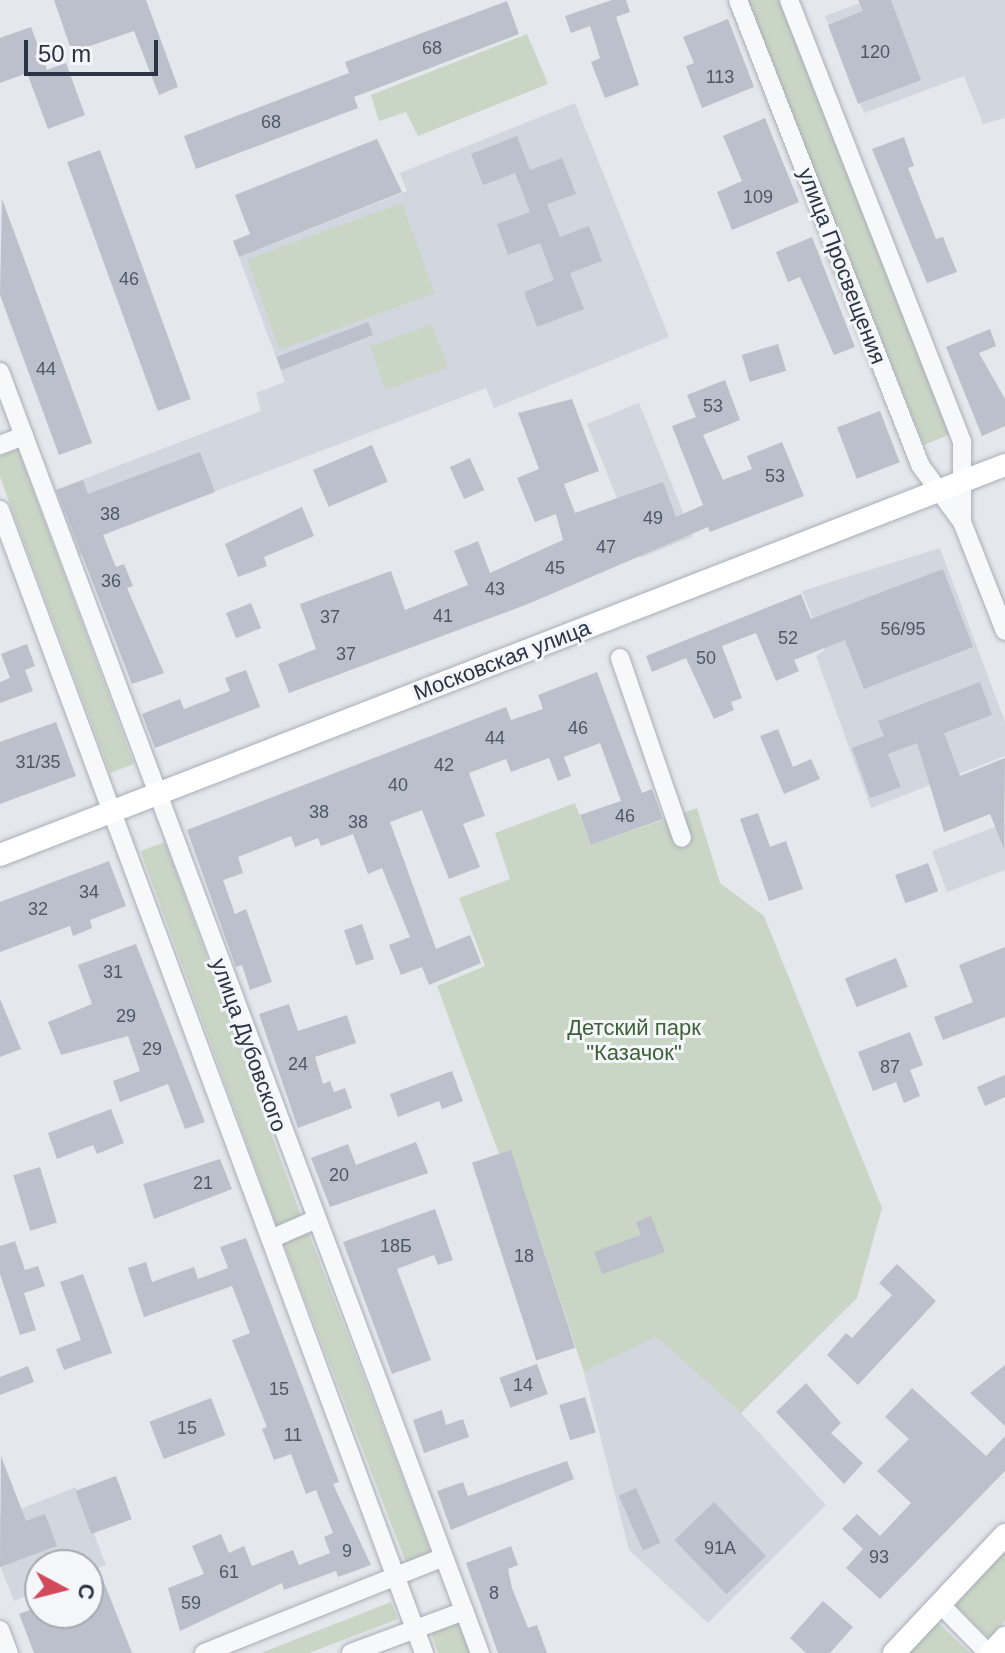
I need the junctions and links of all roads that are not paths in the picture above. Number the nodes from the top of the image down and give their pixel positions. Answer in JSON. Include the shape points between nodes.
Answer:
{"nodes":[{"id":1,"x":738,"y":0,"type":"edge"},
{"id":2,"x":789,"y":0,"type":"edge"},
{"id":3,"x":0,"y":372,"type":"edge"},
{"id":4,"x":24,"y":436,"type":"junction"},
{"id":5,"x":0,"y":445,"type":"edge"},
{"id":6,"x":1005,"y":465,"type":"edge"},
{"id":7,"x":1005,"y":481,"type":"edge"},
{"id":8,"x":954,"y":493,"type":"junction"},
{"id":9,"x":0,"y":510,"type":"edge"},
{"id":10,"x":1005,"y":631,"type":"edge"},
{"id":11,"x":620,"y":658,"type":"dead end"},
{"id":12,"x":159,"y":800,"type":"junction"},
{"id":13,"x":116,"y":816,"type":"junction"},
{"id":14,"x":682,"y":838,"type":"dead end"},
{"id":15,"x":0,"y":855,"type":"edge"},
{"id":16,"x":0,"y":866,"type":"edge"},
{"id":17,"x":314,"y":1220,"type":"junction"},
{"id":18,"x":273,"y":1238,"type":"junction"},
{"id":19,"x":1005,"y":1535,"type":"edge"},
{"id":20,"x":444,"y":1557,"type":"junction"},
{"id":21,"x":395,"y":1576,"type":"junction"},
{"id":22,"x":940,"y":1604,"type":"junction"},
{"id":23,"x":464,"y":1611,"type":"junction"},
{"id":24,"x":414,"y":1629,"type":"junction"},
{"id":25,"x":0,"y":1630,"type":"edge"},
{"id":26,"x":1005,"y":1638,"type":"edge"},
{"id":27,"x":9,"y":1653,"type":"edge"},
{"id":28,"x":204,"y":1653,"type":"edge"},
{"id":29,"x":351,"y":1653,"type":"edge"},
{"id":30,"x":424,"y":1653,"type":"edge"},
{"id":31,"x":480,"y":1653,"type":"edge"},
{"id":32,"x":894,"y":1653,"type":"edge"},
{"id":33,"x":989,"y":1653,"type":"edge"}],
"edges":[{"from":1,"to":8,"type":"street","name":"улица Просвещения","via":[[920,465]]},
{"from":2,"to":8,"type":"street","name":"улица Просвещения","via":[[962,442]]},
{"from":3,"to":4,"type":"street","name":"улица Дубовского"},
{"from":4,"to":5,"type":"street"},
{"from":4,"to":12,"type":"street","name":"улица Дубовского"},
{"from":6,"to":8,"type":"main road","name":"Московская улица"},
{"from":7,"to":8,"type":"main road","name":"Московская улица"},
{"from":8,"to":10,"type":"street","name":"улица Просвещения"},
{"from":8,"to":12,"type":"main road","name":"Московская улица"},
{"from":9,"to":13,"type":"street","name":"улица Дубовского"},
{"from":11,"to":14,"type":"street"},
{"from":12,"to":13,"type":"main road","name":"Московская улица"},
{"from":12,"to":17,"type":"street","name":"улица Дубовского"},
{"from":13,"to":15,"type":"main road","name":"Московская улица"},
{"from":13,"to":16,"type":"main road","name":"Московская улица"},
{"from":13,"to":18,"type":"street","name":"улица Дубовского"},
{"from":17,"to":18,"type":"street"},
{"from":17,"to":20,"type":"street","name":"улица Дубовского"},
{"from":18,"to":21,"type":"street","name":"улица Дубовского"},
{"from":19,"to":22,"type":"main road"},
{"from":20,"to":21,"type":"street"},
{"from":20,"to":23,"type":"street","name":"улица Дубовского"},
{"from":21,"to":24,"type":"street","name":"улица Дубовского"},
{"from":21,"to":28,"type":"street"},
{"from":22,"to":32,"type":"main road"},
{"from":22,"to":33,"type":"street"},
{"from":23,"to":24,"type":"street"},
{"from":23,"to":31,"type":"street","name":"улица Дубовского"},
{"from":24,"to":29,"type":"street"},
{"from":24,"to":30,"type":"street","name":"улица Дубовского"},
{"from":25,"to":27,"type":"street"},
{"from":26,"to":33,"type":"main road"}]}
